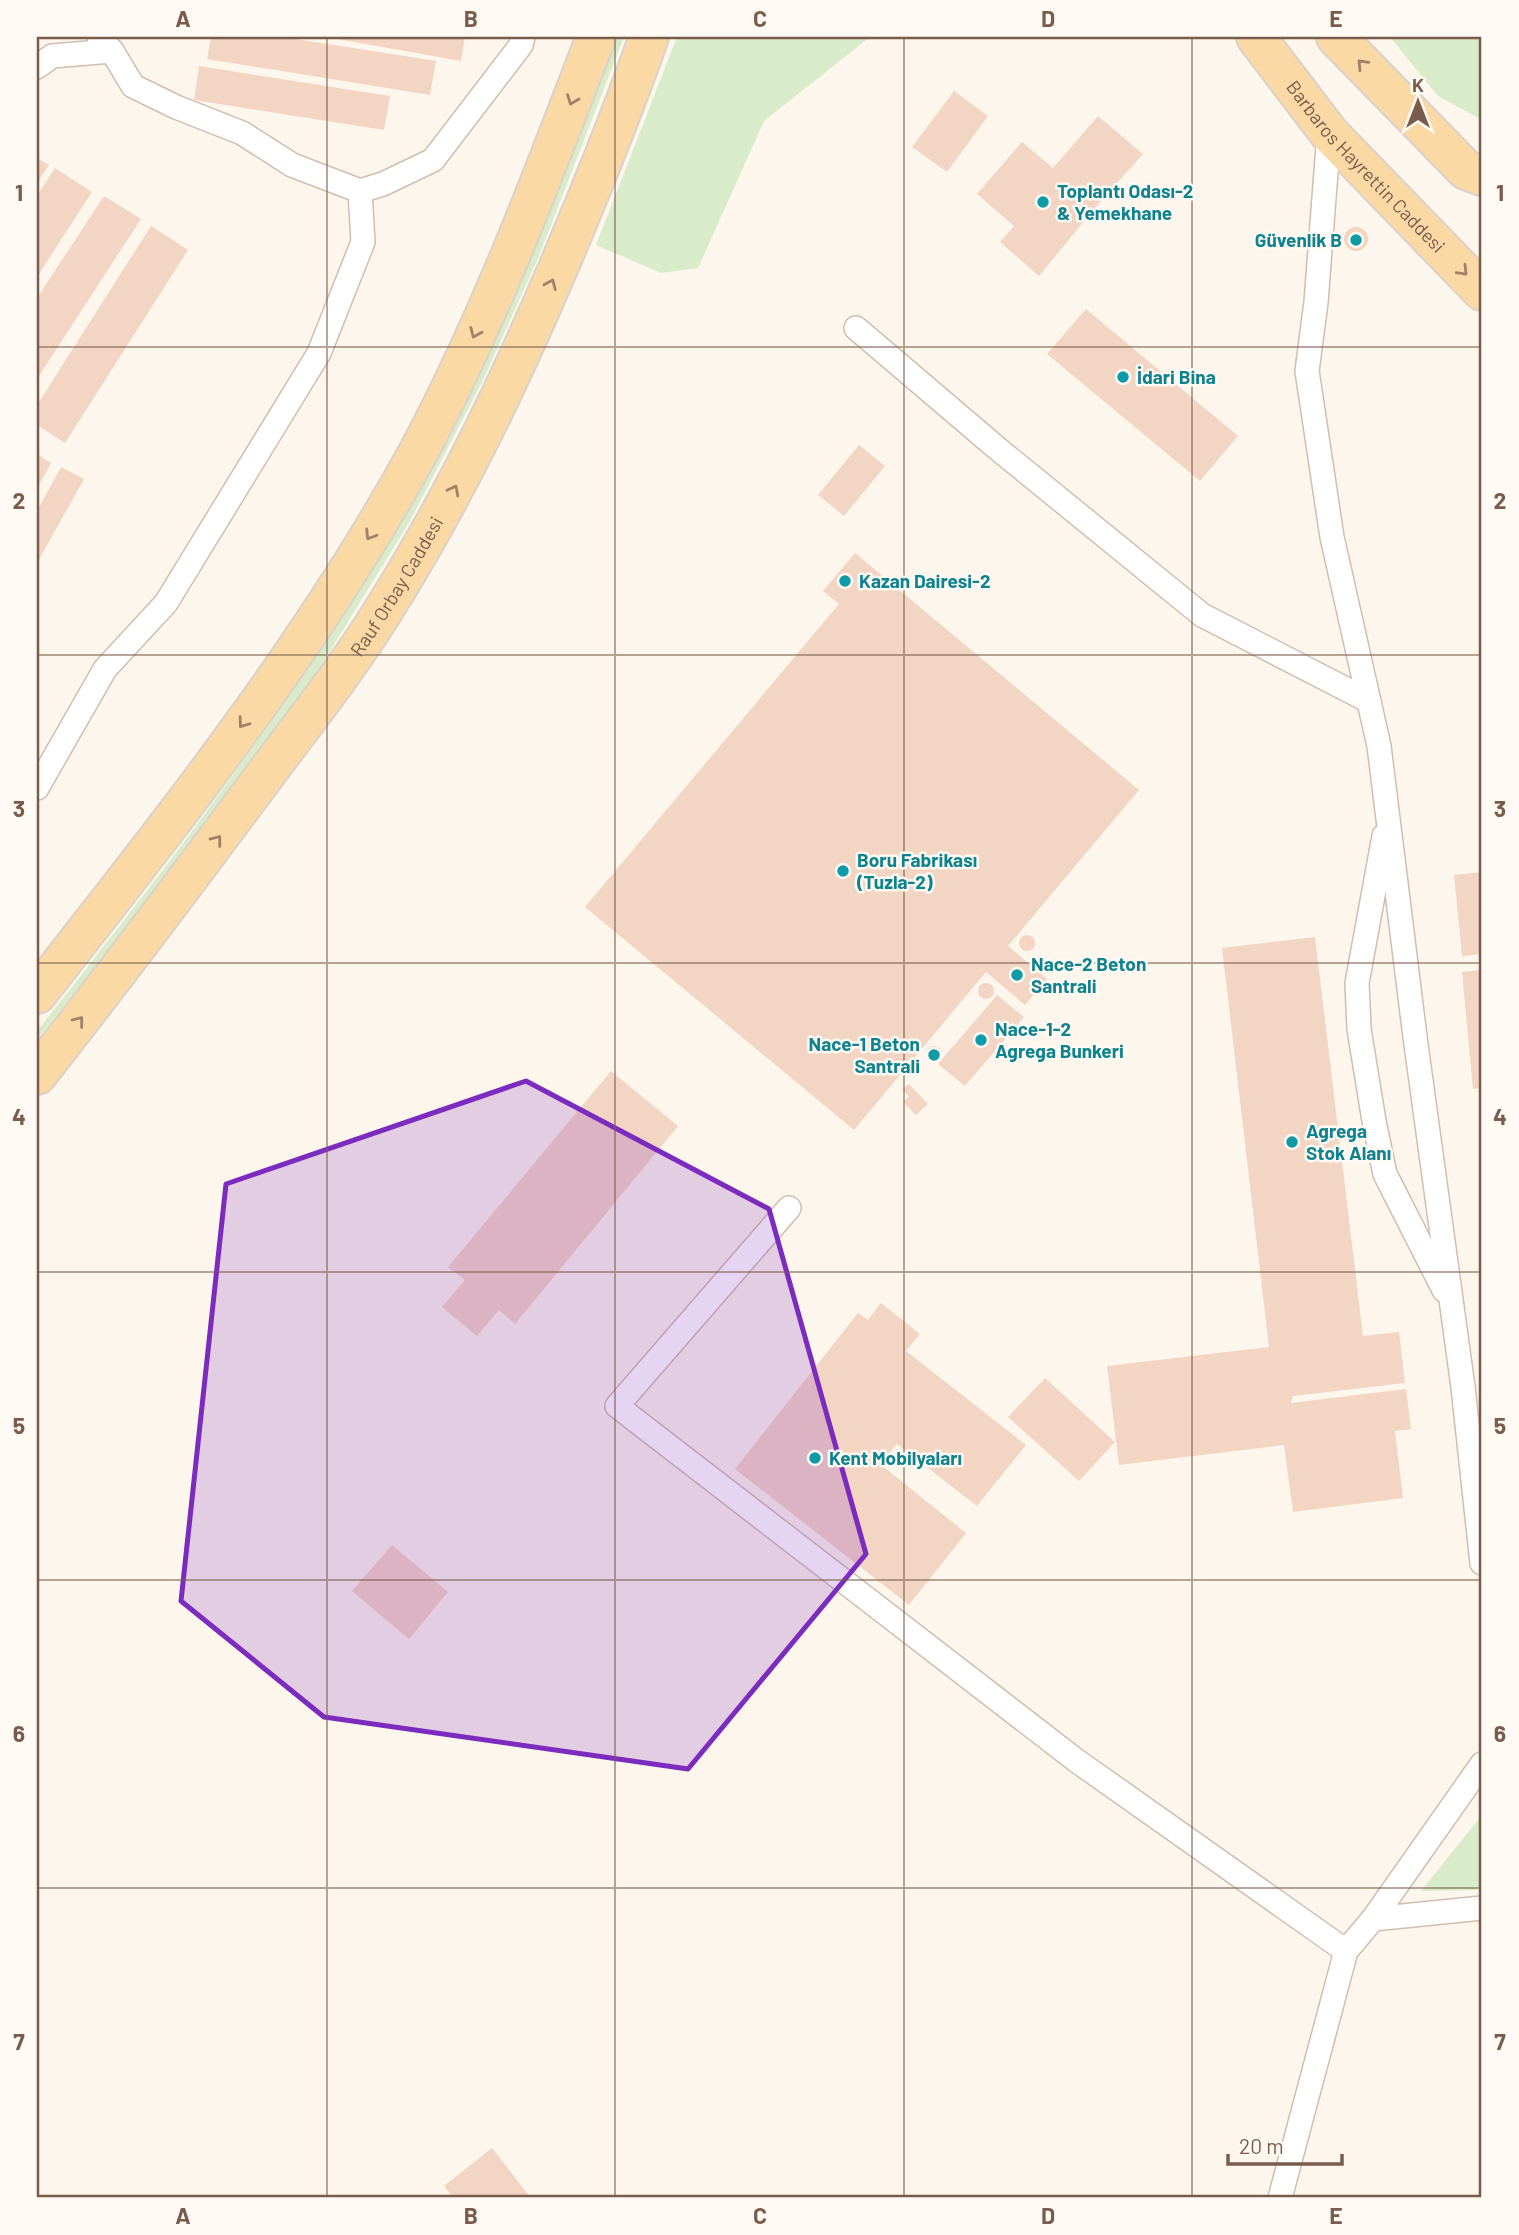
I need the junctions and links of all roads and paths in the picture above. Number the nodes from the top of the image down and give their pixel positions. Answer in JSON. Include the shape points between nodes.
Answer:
{"nodes":[{"id":1,"x":523,"y":37,"type":"edge"},
{"id":2,"x":596,"y":37,"type":"edge"},
{"id":3,"x":649,"y":37,"type":"edge"},
{"id":4,"x":1256,"y":37,"type":"edge"},
{"id":5,"x":1336,"y":37,"type":"edge"},
{"id":6,"x":105,"y":44,"type":"edge"},
{"id":7,"x":37,"y":67,"type":"edge"},
{"id":8,"x":1329,"y":133,"type":"junction"},
{"id":9,"x":1482,"y":176,"type":"edge"},
{"id":10,"x":360,"y":191,"type":"junction"},
{"id":11,"x":1482,"y":291,"type":"edge"},
{"id":12,"x":856,"y":328,"type":"dead end"},
{"id":13,"x":1368,"y":701,"type":"junction"},
{"id":14,"x":37,"y":788,"type":"edge"},
{"id":15,"x":1388,"y":812,"type":"junction"},
{"id":16,"x":37,"y":994,"type":"edge"},
{"id":17,"x":37,"y":1074,"type":"edge"},
{"id":18,"x":789,"y":1208,"type":"dead end"},
{"id":19,"x":1452,"y":1305,"type":"junction"},
{"id":20,"x":1482,"y":1563,"type":"edge"},
{"id":21,"x":1482,"y":1764,"type":"edge"},
{"id":22,"x":1482,"y":1908,"type":"edge"},
{"id":23,"x":1373,"y":1919,"type":"junction"},
{"id":24,"x":1346,"y":1951,"type":"junction"},
{"id":25,"x":1280,"y":2198,"type":"edge"}],
"edges":[{"from":1,"to":10,"type":"lane","via":[[433,160]]},
{"from":2,"to":16,"type":"main road","one_way":true,"via":[[489,302],[381,518],[300,645],[153,846]]},
{"from":17,"to":3,"type":"main road","name":"Rauf Orbay Caddesi","one_way":true,"via":[[299,729],[382,613],[453,493],[542,306]]},
{"from":4,"to":8,"type":"main road","name":"Barbaros Hayrettin Caddesi"},
{"from":9,"to":5,"type":"main road","one_way":true,"via":[[1466,170]]},
{"from":6,"to":7,"type":"lane","via":[[52,56]]},
{"from":6,"to":10,"type":"lane","via":[[133,86],[242,133],[292,165]]},
{"from":8,"to":11,"type":"main road","name":"Barbaros Hayrettin Caddesi","one_way":true},
{"from":8,"to":13,"type":"lane","via":[[1307,371],[1332,537]]},
{"from":10,"to":14,"type":"lane","via":[[363,242],[318,353],[166,603],[105,669]]},
{"from":12,"to":13,"type":"lane","via":[[1202,615]]},
{"from":13,"to":15,"type":"lane"},
{"from":15,"to":19,"type":"lane"},
{"from":15,"to":19,"type":"lane","via":[[1357,983],[1360,1029],[1385,1174]]},
{"from":18,"to":24,"type":"lane","via":[[617,1406],[1077,1761]]},
{"from":19,"to":20,"type":"lane"},
{"from":21,"to":23,"type":"lane"},
{"from":22,"to":23,"type":"lane"},
{"from":23,"to":24,"type":"lane"},
{"from":24,"to":25,"type":"lane"}]}
